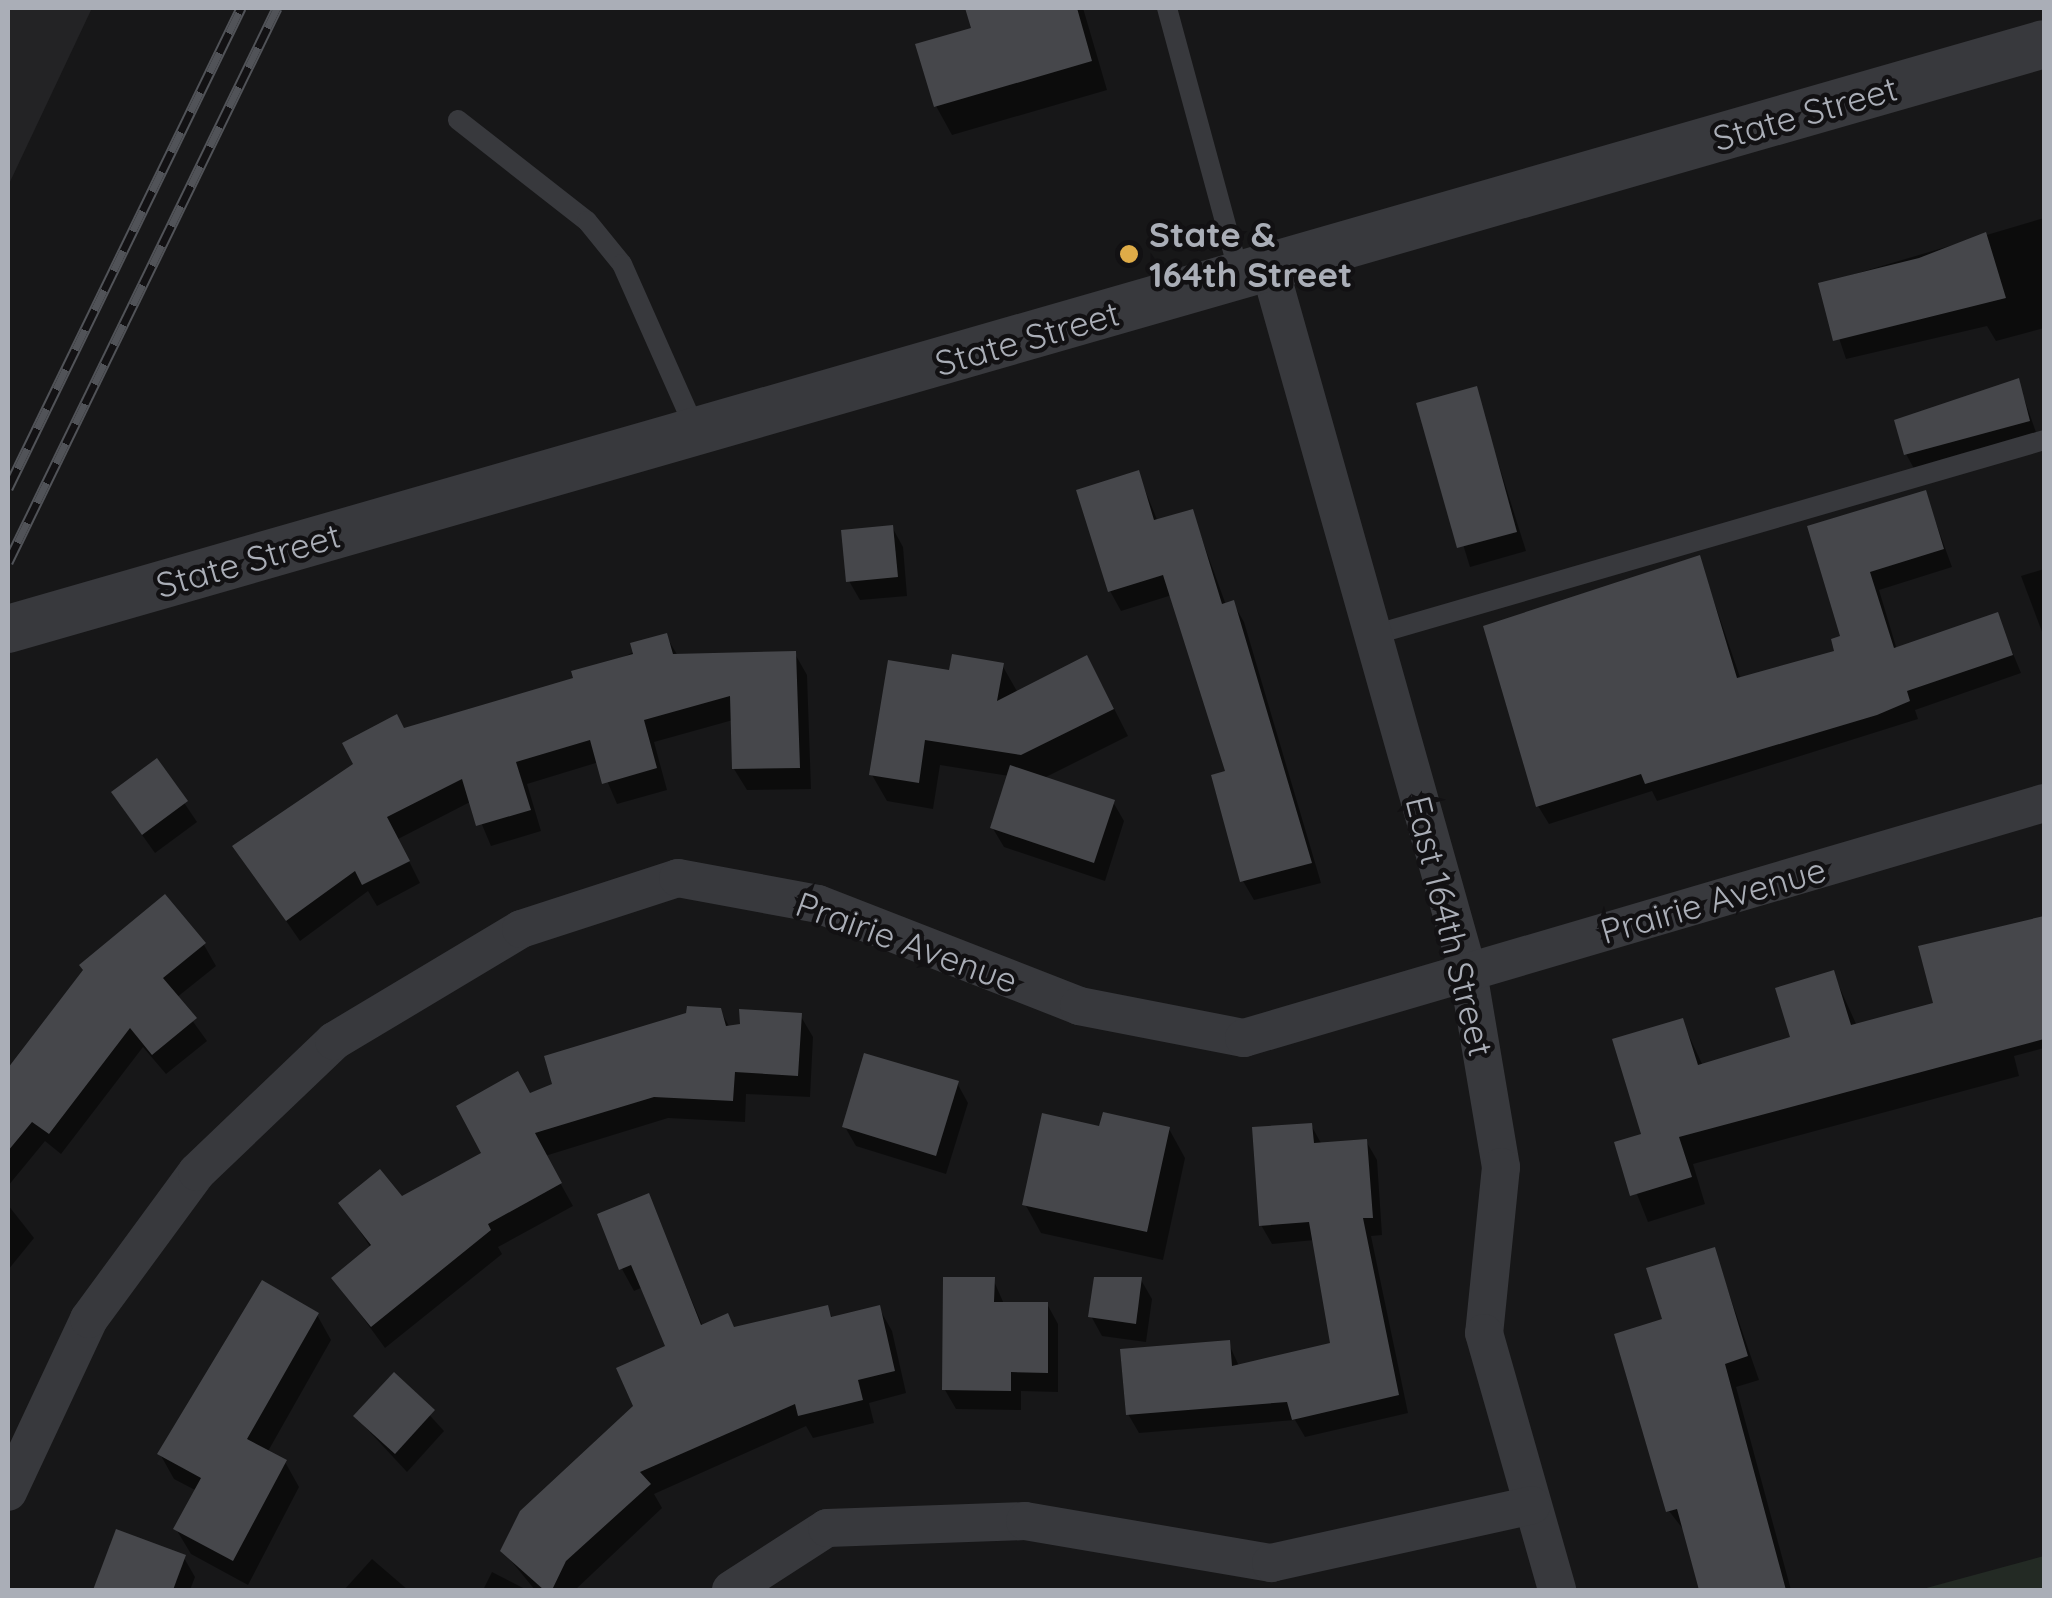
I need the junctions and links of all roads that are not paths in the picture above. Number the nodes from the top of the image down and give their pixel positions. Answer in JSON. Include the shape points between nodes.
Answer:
{"nodes":[{"id":1,"x":1167,"y":8,"type":"edge"},
{"id":2,"x":2044,"y":44,"type":"edge"},
{"id":3,"x":458,"y":120,"type":"dead end"},
{"id":4,"x":1255,"y":273,"type":"junction"},
{"id":5,"x":697,"y":432,"type":"junction"},
{"id":6,"x":2044,"y":440,"type":"edge"},
{"id":7,"x":8,"y":629,"type":"edge"},
{"id":8,"x":1374,"y":635,"type":"junction"},
{"id":9,"x":2044,"y":803,"type":"edge"},
{"id":10,"x":1468,"y":972,"type":"junction"},
{"id":11,"x":8,"y":1492,"type":"edge"},
{"id":12,"x":1532,"y":1504,"type":"junction"},
{"id":13,"x":731,"y":1590,"type":"edge"},
{"id":14,"x":1556,"y":1590,"type":"edge"}],
"edges":[{"from":1,"to":4,"type":"lane"},
{"from":2,"to":4,"type":"street","name":"State Street"},
{"from":3,"to":5,"type":"lane","via":[[587,221],[622,264]]},
{"from":4,"to":5,"type":"street","name":"State Street"},
{"from":4,"to":8,"type":"street","name":"East 164th Street"},
{"from":5,"to":7,"type":"street","name":"State Street"},
{"from":6,"to":8,"type":"lane"},
{"from":8,"to":10,"type":"street","name":"East 164th Street"},
{"from":9,"to":10,"type":"street","name":"Prairie Avenue"},
{"from":10,"to":11,"type":"street","name":"Prairie Avenue","via":[[1244,1038],[1079,1006],[818,904],[678,878],[521,928],[334,1041],[198,1172],[89,1319]]},
{"from":10,"to":12,"type":"street","name":"East 164th Street","via":[[1501,1166],[1484,1333]]},
{"from":12,"to":13,"type":"street","via":[[1271,1563],[1025,1521],[827,1528]]},
{"from":12,"to":14,"type":"street","name":"East 164th Street"}]}
